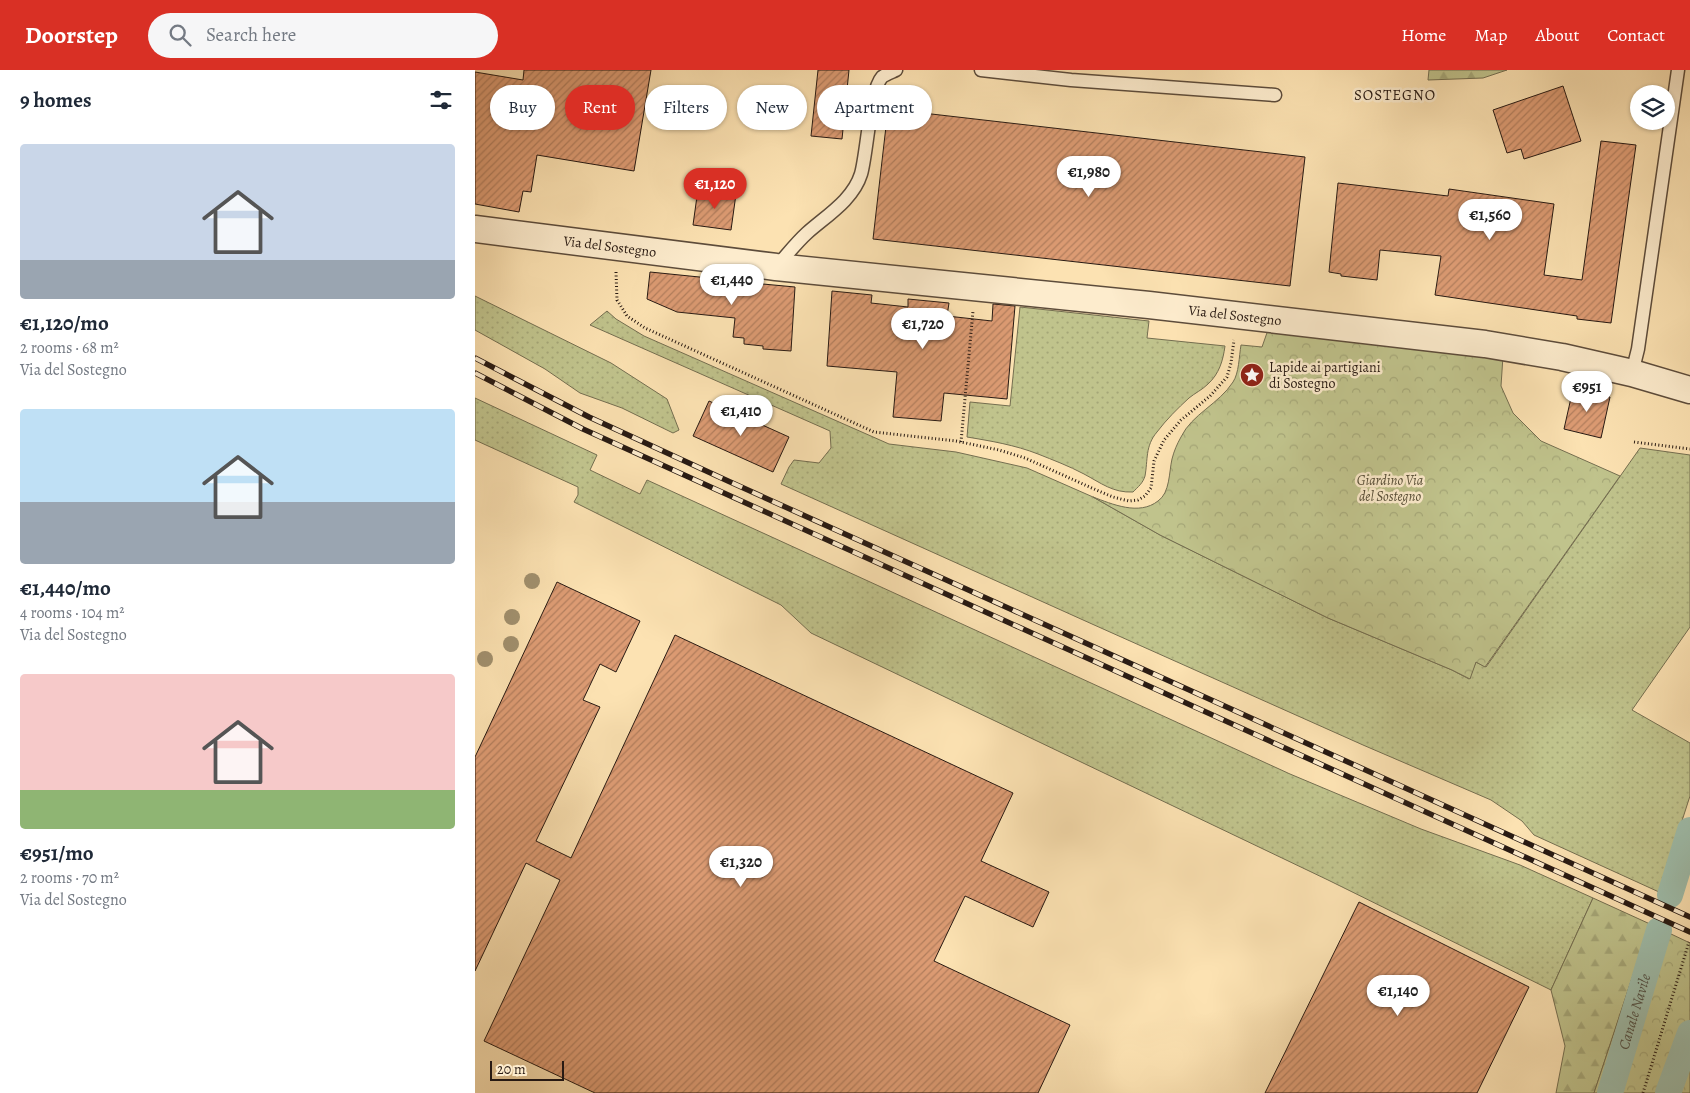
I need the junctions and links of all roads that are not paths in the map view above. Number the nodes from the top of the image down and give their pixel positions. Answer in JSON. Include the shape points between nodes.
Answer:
{"nodes":[{"id":1,"x":896,"y":70,"type":"edge"},
{"id":2,"x":981,"y":70,"type":"edge"},
{"id":3,"x":1678,"y":70,"type":"edge"},
{"id":4,"x":1275,"y":95,"type":"dead end"},
{"id":5,"x":475,"y":229,"type":"edge"},
{"id":6,"x":776,"y":267,"type":"junction"},
{"id":7,"x":1632,"y":372,"type":"junction"},
{"id":8,"x":1690,"y":390,"type":"edge"}],
"edges":[{"from":1,"to":6,"type":"lane","via":[[883,77],[875,91],[864,164],[855,188],[805,234]]},
{"from":2,"to":4,"type":"lane"},
{"from":3,"to":7,"type":"lane","via":[[1638,350]]},
{"from":5,"to":6,"type":"street","name":"Via del Sostegno"},
{"from":6,"to":7,"type":"street","name":"Via del Sostegno","via":[[1467,342]]},
{"from":7,"to":8,"type":"street","name":"Via del Sostegno"}]}
